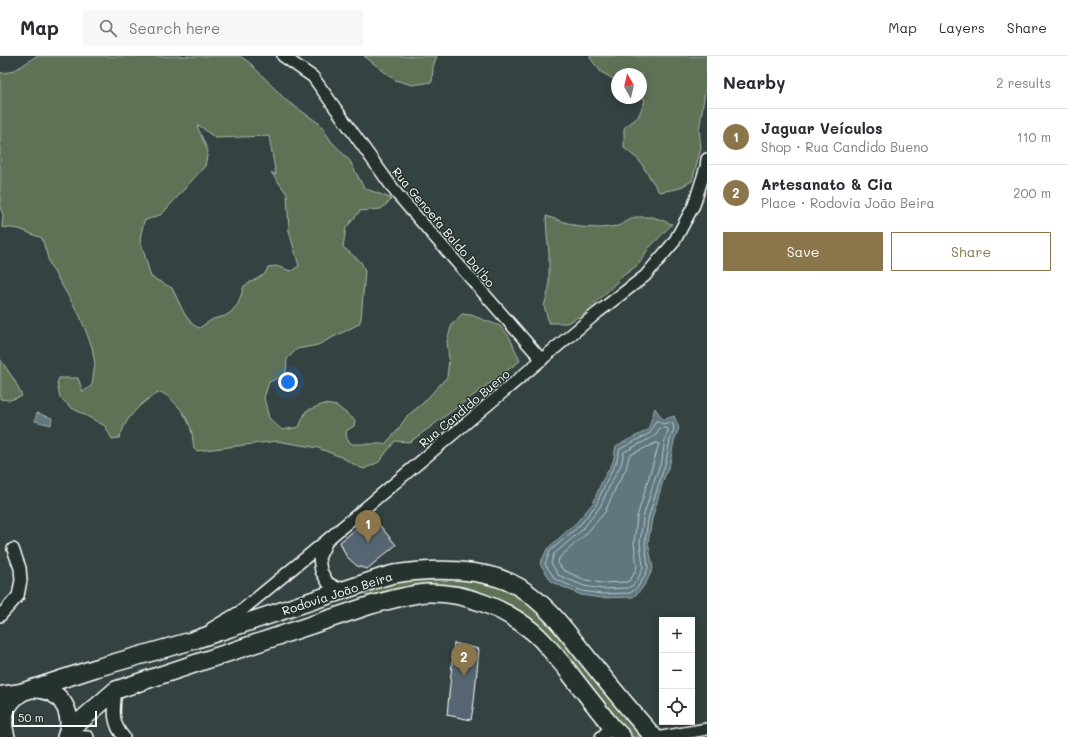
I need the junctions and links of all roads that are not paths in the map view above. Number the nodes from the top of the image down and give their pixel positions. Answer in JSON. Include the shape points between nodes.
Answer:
{"nodes":[{"id":1,"x":288,"y":57,"type":"edge"},
{"id":2,"x":707,"y":159,"type":"edge"},
{"id":3,"x":542,"y":360,"type":"junction"},
{"id":4,"x":327,"y":540,"type":"junction"},
{"id":5,"x":13,"y":549,"type":"dead end"},
{"id":6,"x":341,"y":590,"type":"junction"},
{"id":7,"x":0,"y":616,"type":"edge"},
{"id":8,"x":191,"y":641,"type":"junction"},
{"id":9,"x":116,"y":690,"type":"junction"},
{"id":10,"x":27,"y":691,"type":"junction"},
{"id":11,"x":2,"y":704,"type":"edge"},
{"id":12,"x":707,"y":729,"type":"edge"},
{"id":13,"x":612,"y":734,"type":"edge"},
{"id":14,"x":67,"y":735,"type":"edge"},
{"id":15,"x":6,"y":737,"type":"edge"},
{"id":16,"x":88,"y":737,"type":"edge"},
{"id":17,"x":124,"y":737,"type":"edge"},
{"id":18,"x":654,"y":737,"type":"edge"},
{"id":19,"x":662,"y":737,"type":"edge"}],
"edges":[{"from":1,"to":3,"type":"street","name":"Rua Genoefa Baldo Dal'bo","via":[[314,77],[397,194]]},
{"from":2,"to":3,"type":"street","name":"Rua Candido Bueno","via":[[694,206],[674,242],[645,276]]},
{"from":3,"to":4,"type":"street","name":"Rua Candido Bueno"},
{"from":4,"to":6,"type":"street","via":[[319,558],[321,571],[328,583]]},
{"from":4,"to":8,"type":"street","name":"Rua Candido Bueno","via":[[241,611]]},
{"from":5,"to":7,"type":"street","via":[[20,568],[18,596]]},
{"from":6,"to":8,"type":"main road","name":"Rodovia João Beira"},
{"from":6,"to":18,"type":"main road","name":"Rodovia João Beira","via":[[393,574],[419,571],[460,571],[501,579],[536,599],[553,616]]},
{"from":8,"to":10,"type":"main road","name":"Rodovia João Beira"},
{"from":9,"to":13,"type":"main road","name":"Rodovia João Beira","via":[[398,597],[428,593],[450,594],[493,607],[533,631],[554,654]]},
{"from":9,"to":14,"type":"main road","name":"Rodovia João Beira"},
{"from":9,"to":17,"type":"street","via":[[114,719]]},
{"from":10,"to":11,"type":"main road","name":"Rodovia João Beira"},
{"from":10,"to":14,"type":"main road","via":[[44,690],[62,701],[70,720]]},
{"from":11,"to":15,"type":"main road","name":"Rodovia João Beira","via":[[3,730]]},
{"from":12,"to":19,"type":"street"},
{"from":14,"to":16,"type":"street"}]}
